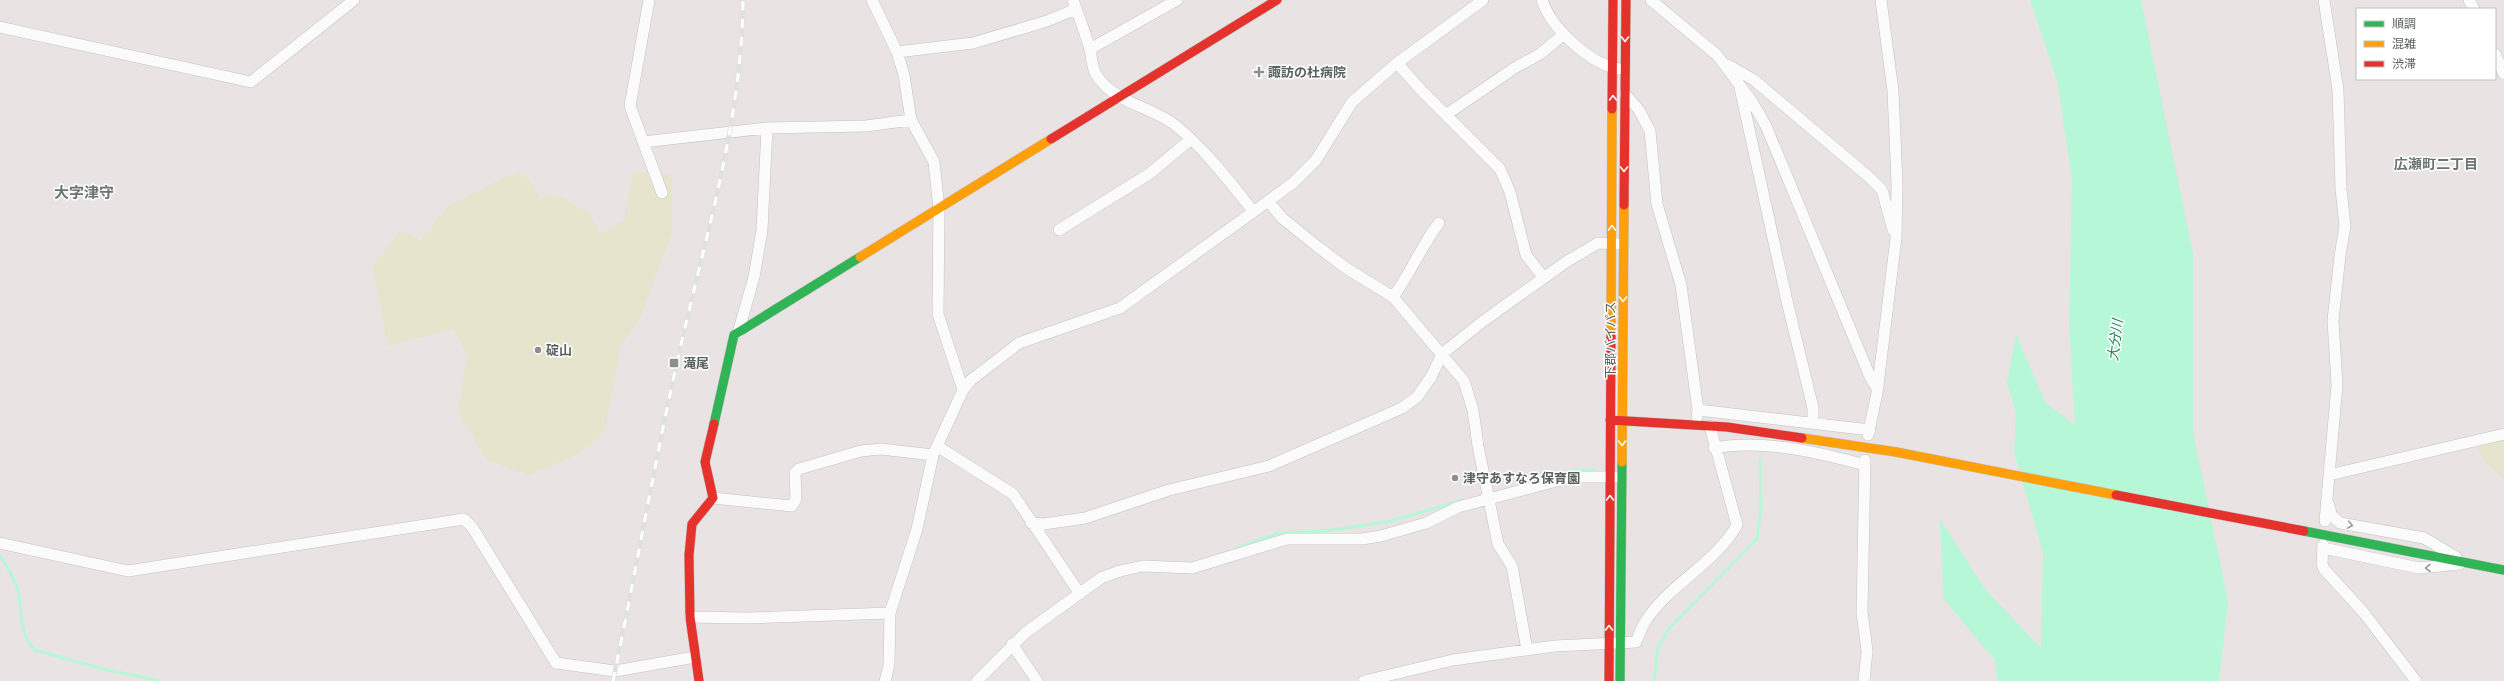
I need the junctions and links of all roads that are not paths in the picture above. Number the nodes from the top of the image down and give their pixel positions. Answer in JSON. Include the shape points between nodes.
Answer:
{"nodes":[{"id":1,"x":354,"y":0,"type":"edge"},
{"id":2,"x":650,"y":0,"type":"edge"},
{"id":3,"x":872,"y":0,"type":"edge"},
{"id":4,"x":1177,"y":0,"type":"edge"},
{"id":5,"x":1277,"y":0,"type":"edge"},
{"id":6,"x":1542,"y":0,"type":"edge"},
{"id":7,"x":1613,"y":0,"type":"edge"},
{"id":8,"x":1626,"y":0,"type":"edge"},
{"id":9,"x":1651,"y":0,"type":"edge"},
{"id":10,"x":1881,"y":0,"type":"edge"},
{"id":11,"x":2324,"y":0,"type":"edge"},
{"id":12,"x":1477,"y":1,"type":"edge"},
{"id":13,"x":1075,"y":4,"type":"edge"},
{"id":14,"x":0,"y":27,"type":"edge"},
{"id":15,"x":1564,"y":34,"type":"junction"},
{"id":16,"x":1090,"y":49,"type":"junction"},
{"id":17,"x":897,"y":52,"type":"junction"},
{"id":18,"x":2496,"y":56,"type":"edge"},
{"id":19,"x":1722,"y":62,"type":"junction"},
{"id":20,"x":1397,"y":63,"type":"junction"},
{"id":21,"x":1613,"y":68,"type":"junction"},
{"id":22,"x":1625,"y":70,"type":"junction"},
{"id":23,"x":2504,"y":74,"type":"edge"},
{"id":24,"x":1739,"y":84,"type":"junction"},
{"id":25,"x":1625,"y":94,"type":"junction"},
{"id":26,"x":1121,"y":96,"type":"junction"},
{"id":27,"x":1447,"y":114,"type":"junction"},
{"id":28,"x":911,"y":120,"type":"junction"},
{"id":29,"x":768,"y":128,"type":"junction"},
{"id":30,"x":1190,"y":140,"type":"junction"},
{"id":31,"x":643,"y":142,"type":"junction"},
{"id":32,"x":662,"y":193,"type":"dead end"},
{"id":33,"x":1268,"y":201,"type":"junction"},
{"id":34,"x":939,"y":209,"type":"junction"},
{"id":35,"x":1253,"y":211,"type":"junction"},
{"id":36,"x":1439,"y":223,"type":"dead end"},
{"id":37,"x":1058,"y":230,"type":"dead end"},
{"id":38,"x":1896,"y":238,"type":"junction"},
{"id":39,"x":1612,"y":243,"type":"junction"},
{"id":40,"x":1624,"y":245,"type":"junction"},
{"id":41,"x":1544,"y":278,"type":"junction"},
{"id":42,"x":1393,"y":297,"type":"junction"},
{"id":43,"x":738,"y":333,"type":"junction"},
{"id":44,"x":1442,"y":354,"type":"junction"},
{"id":45,"x":1878,"y":388,"type":"junction"},
{"id":46,"x":963,"y":390,"type":"junction"},
{"id":47,"x":1698,"y":410,"type":"junction"},
{"id":48,"x":1610,"y":420,"type":"junction"},
{"id":49,"x":1622,"y":421,"type":"junction"},
{"id":50,"x":1813,"y":423,"type":"junction"},
{"id":51,"x":1696,"y":425,"type":"junction"},
{"id":52,"x":1710,"y":426,"type":"junction"},
{"id":53,"x":2504,"y":434,"type":"edge"},
{"id":54,"x":1714,"y":448,"type":"junction"},
{"id":55,"x":935,"y":451,"type":"junction"},
{"id":56,"x":2329,"y":475,"type":"junction"},
{"id":57,"x":1610,"y":477,"type":"junction"},
{"id":58,"x":1622,"y":477,"type":"junction"},
{"id":59,"x":1488,"y":496,"type":"junction"},
{"id":60,"x":713,"y":498,"type":"junction"},
{"id":61,"x":2327,"y":499,"type":"junction"},
{"id":62,"x":2325,"y":521,"type":"dead end"},
{"id":63,"x":1031,"y":523,"type":"junction"},
{"id":64,"x":0,"y":544,"type":"edge"},
{"id":65,"x":2466,"y":562,"type":"junction"},
{"id":66,"x":2504,"y":570,"type":"edge"},
{"id":67,"x":1080,"y":594,"type":"junction"},
{"id":68,"x":890,"y":613,"type":"junction"},
{"id":69,"x":690,"y":617,"type":"junction"},
{"id":70,"x":1609,"y":643,"type":"junction"},
{"id":71,"x":1620,"y":643,"type":"junction"},
{"id":72,"x":1012,"y":644,"type":"junction"},
{"id":73,"x":1527,"y":650,"type":"junction"},
{"id":74,"x":695,"y":657,"type":"junction"},
{"id":75,"x":699,"y":681,"type":"edge"},
{"id":76,"x":885,"y":681,"type":"edge"},
{"id":77,"x":977,"y":681,"type":"edge"},
{"id":78,"x":1037,"y":681,"type":"edge"},
{"id":79,"x":1364,"y":681,"type":"edge"},
{"id":80,"x":1608,"y":681,"type":"edge"},
{"id":81,"x":1620,"y":681,"type":"edge"},
{"id":82,"x":1864,"y":681,"type":"edge"},
{"id":83,"x":2416,"y":681,"type":"edge"}],
"edges":[{"from":1,"to":14,"type":"street","via":[[251,82]]},
{"from":2,"to":31,"type":"street","via":[[630,98],[630,106]]},
{"from":3,"to":17,"type":"street"},
{"from":4,"to":16,"type":"street"},
{"from":5,"to":26,"type":"street"},
{"from":6,"to":15,"type":"street","via":[[1551,20]]},
{"from":7,"to":21,"type":"street"},
{"from":8,"to":22,"type":"street","name":"下郡バイパス","one_way":true},
{"from":9,"to":19,"type":"street","via":[[1690,30]]},
{"from":10,"to":38,"type":"street","via":[[1892,91],[1897,183]]},
{"from":11,"to":56,"type":"street","via":[[2338,90],[2341,189],[2345,226],[2333,320],[2337,385]]},
{"from":12,"to":20,"type":"street"},
{"from":13,"to":16,"type":"street"},
{"from":13,"to":17,"type":"street","via":[[1047,21],[973,43]]},
{"from":15,"to":21,"type":"street","via":[[1596,61]]},
{"from":15,"to":27,"type":"street","via":[[1540,54],[1516,67]]},
{"from":16,"to":26,"type":"street","via":[[1094,70],[1099,80]]},
{"from":17,"to":28,"type":"street","via":[[904,75]]},
{"from":18,"to":23,"type":"street"},
{"from":19,"to":24,"type":"street"},
{"from":19,"to":38,"type":"street","via":[[1754,80],[1882,190],[1888,203],[1890,224]]},
{"from":20,"to":27,"type":"street"},
{"from":20,"to":33,"type":"street","via":[[1352,102],[1316,160],[1293,183]]},
{"from":21,"to":22,"type":"street"},
{"from":39,"to":21,"type":"street","one_way":true},
{"from":22,"to":25,"type":"street","name":"下郡バイパス"},
{"from":24,"to":45,"type":"street","via":[[1766,126],[1776,147],[1871,379]]},
{"from":24,"to":50,"type":"street","via":[[1813,408]]},
{"from":25,"to":40,"type":"street","name":"下郡バイパス","one_way":true},
{"from":25,"to":47,"type":"street","via":[[1639,110],[1650,131],[1657,204],[1680,279]]},
{"from":26,"to":30,"type":"street","via":[[1160,115]]},
{"from":26,"to":34,"type":"street"},
{"from":27,"to":41,"type":"street","via":[[1500,169],[1510,192],[1526,255]]},
{"from":28,"to":29,"type":"street","via":[[866,126]]},
{"from":28,"to":34,"type":"street","via":[[934,162]]},
{"from":29,"to":31,"type":"street"},
{"from":29,"to":43,"type":"street","via":[[762,230],[754,277]]},
{"from":30,"to":35,"type":"street"},
{"from":30,"to":37,"type":"street","via":[[1143,178]]},
{"from":31,"to":32,"type":"street"},
{"from":33,"to":35,"type":"street"},
{"from":33,"to":42,"type":"street","via":[[1282,218],[1318,247]]},
{"from":34,"to":43,"type":"street"},
{"from":34,"to":46,"type":"street","via":[[938,314]]},
{"from":35,"to":46,"type":"street","via":[[1120,308],[1019,344],[971,380]]},
{"from":36,"to":42,"type":"street","via":[[1426,240],[1405,281]]},
{"from":38,"to":45,"type":"street"},
{"from":39,"to":40,"type":"street"},
{"from":39,"to":41,"type":"street","via":[[1598,243]]},
{"from":39,"to":48,"type":"street"},
{"from":40,"to":49,"type":"street","name":"下郡バイパス","one_way":true},
{"from":41,"to":44,"type":"street"},
{"from":42,"to":44,"type":"street"},
{"from":43,"to":60,"type":"street","via":[[734,335],[705,458]]},
{"from":44,"to":59,"type":"street","via":[[1464,381],[1469,394]]},
{"from":44,"to":63,"type":"street","via":[[1417,397],[1402,408],[1288,460],[1169,490],[1085,518],[1044,524]]},
{"from":45,"to":50,"type":"street","via":[[1869,433]]},
{"from":46,"to":55,"type":"street"},
{"from":47,"to":50,"type":"street"},
{"from":47,"to":51,"type":"street"},
{"from":48,"to":49,"type":"street"},
{"from":48,"to":57,"type":"street"},
{"from":49,"to":51,"type":"street"},
{"from":49,"to":58,"type":"street","name":"下郡バイパス","one_way":true},
{"from":51,"to":52,"type":"street"},
{"from":52,"to":54,"type":"street"},
{"from":52,"to":65,"type":"street","via":[[1771,432],[1904,454]]},
{"from":53,"to":56,"type":"street"},
{"from":54,"to":71,"type":"street","via":[[1737,525],[1729,539],[1661,602],[1645,622],[1636,642]]},
{"from":54,"to":82,"type":"street","via":[[1757,445],[1865,462],[1862,612],[1867,651]]},
{"from":55,"to":60,"type":"street","via":[[868,450],[799,469],[795,473],[796,499],[792,506]]},
{"from":55,"to":63,"type":"street","via":[[1013,494]]},
{"from":55,"to":68,"type":"street","via":[[917,529]]},
{"from":56,"to":61,"type":"street"},
{"from":57,"to":58,"type":"street"},
{"from":57,"to":59,"type":"street","via":[[1572,477]]},
{"from":70,"to":57,"type":"street","one_way":true},
{"from":58,"to":71,"type":"street","name":"下郡バイパス"},
{"from":59,"to":67,"type":"street","via":[[1426,523],[1381,536],[1362,539],[1287,540],[1192,568],[1143,566],[1101,578]]},
{"from":59,"to":73,"type":"street","via":[[1498,544],[1512,566]]},
{"from":60,"to":69,"type":"street","via":[[692,524],[689,555]]},
{"from":61,"to":62,"type":"street"},
{"from":61,"to":65,"type":"street","one_way":true,"via":[[2332,516],[2340,523],[2424,538]]},
{"from":63,"to":67,"type":"street"},
{"from":64,"to":74,"type":"street","via":[[128,571],[464,519],[472,527],[556,663],[615,671]]},
{"from":65,"to":66,"type":"street"},
{"from":65,"to":83,"type":"street","one_way":true,"via":[[2441,568],[2419,568],[2323,547],[2324,569],[2364,613]]},
{"from":67,"to":72,"type":"street"},
{"from":68,"to":69,"type":"street","via":[[861,612],[747,618]]},
{"from":68,"to":76,"type":"street","via":[[889,665]]},
{"from":69,"to":74,"type":"street"},
{"from":70,"to":71,"type":"street"},
{"from":70,"to":73,"type":"street","via":[[1569,644]]},
{"from":70,"to":80,"type":"street"},
{"from":71,"to":81,"type":"street","name":"下郡バイパス"},
{"from":72,"to":77,"type":"street"},
{"from":72,"to":78,"type":"street"},
{"from":73,"to":79,"type":"street","via":[[1453,660]]},
{"from":74,"to":75,"type":"street"}]}
